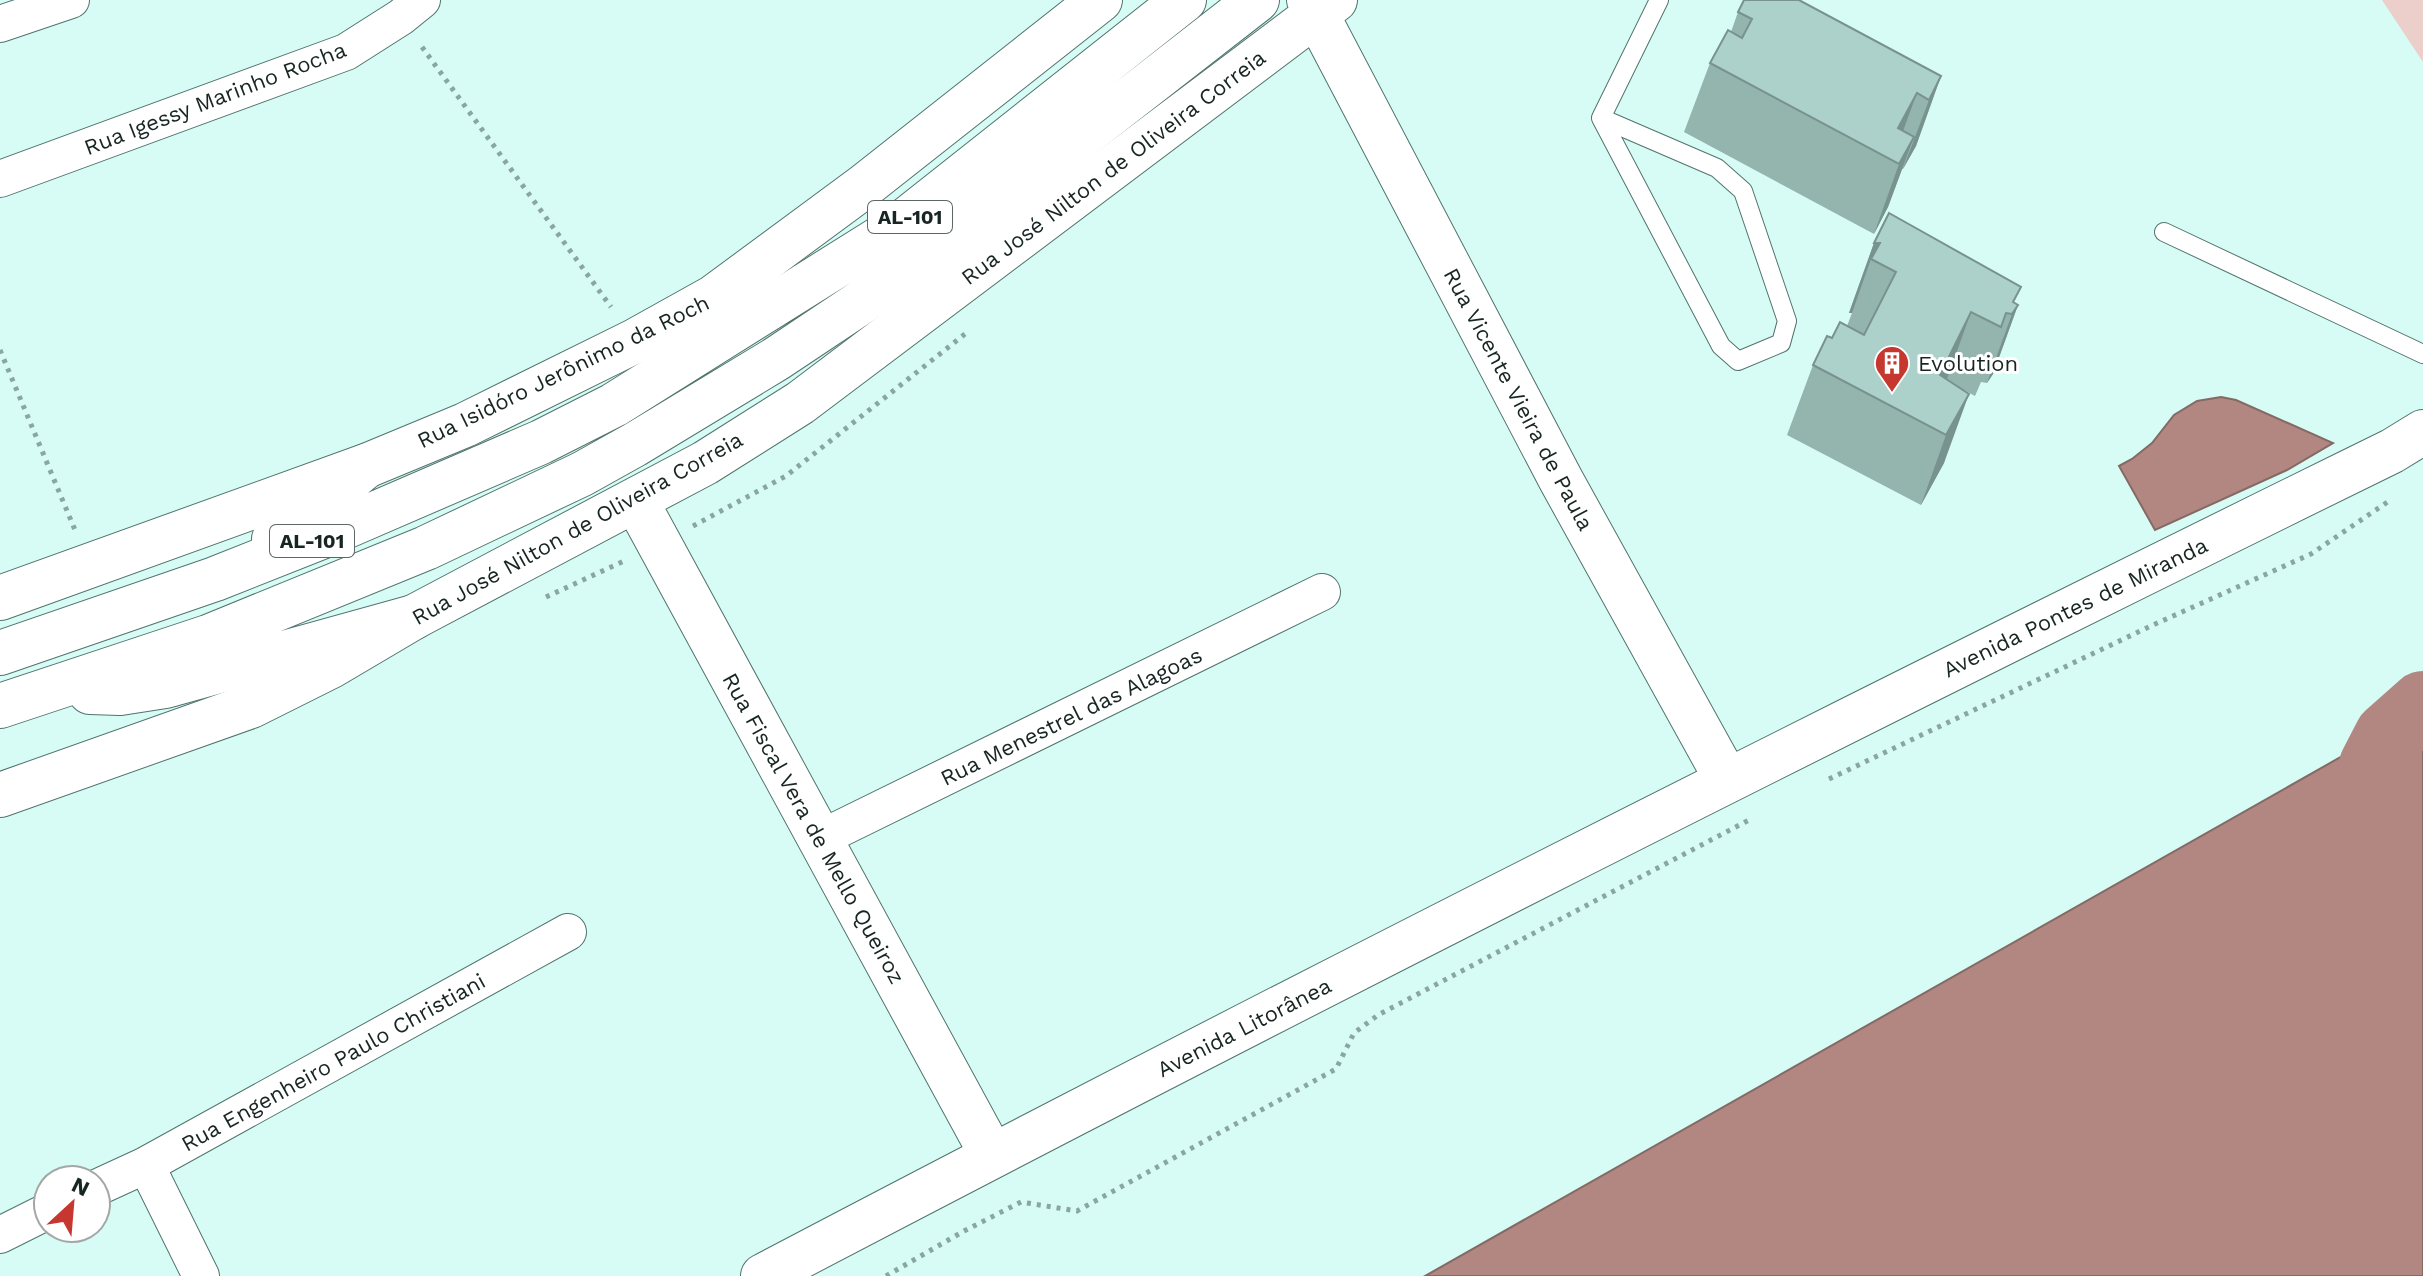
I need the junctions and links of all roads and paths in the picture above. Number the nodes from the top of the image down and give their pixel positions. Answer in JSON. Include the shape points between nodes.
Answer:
{"nodes":[{"id":1,"x":71,"y":0,"type":"edge"},
{"id":2,"x":1100,"y":0,"type":"edge"},
{"id":3,"x":1184,"y":0,"type":"edge"},
{"id":4,"x":1257,"y":0,"type":"edge"},
{"id":5,"x":1659,"y":0,"type":"edge"},
{"id":6,"x":1320,"y":5,"type":"edge"},
{"id":7,"x":403,"y":6,"type":"edge"},
{"id":8,"x":0,"y":24,"type":"edge"},
{"id":9,"x":1601,"y":118,"type":"junction"},
{"id":10,"x":0,"y":179,"type":"edge"},
{"id":11,"x":2164,"y":232,"type":"dead end"},
{"id":12,"x":635,"y":341,"type":"junction"},
{"id":13,"x":0,"y":350,"type":"edge"},
{"id":14,"x":2423,"y":354,"type":"edge"},
{"id":15,"x":2423,"y":432,"type":"edge"},
{"id":16,"x":366,"y":466,"type":"junction"},
{"id":17,"x":2398,"y":495,"type":"dead end"},
{"id":18,"x":636,"y":501,"type":"junction"},
{"id":19,"x":90,"y":566,"type":"junction"},
{"id":20,"x":215,"y":579,"type":"junction"},
{"id":21,"x":1322,"y":592,"type":"dead end"},
{"id":22,"x":0,"y":598,"type":"edge"},
{"id":23,"x":414,"y":617,"type":"junction"},
{"id":24,"x":0,"y":653,"type":"edge"},
{"id":25,"x":52,"y":689,"type":"junction"},
{"id":26,"x":0,"y":706,"type":"edge"},
{"id":27,"x":1727,"y":780,"type":"junction"},
{"id":28,"x":1824,"y":782,"type":"dead end"},
{"id":29,"x":0,"y":795,"type":"edge"},
{"id":30,"x":1753,"y":818,"type":"dead end"},
{"id":31,"x":819,"y":839,"type":"junction"},
{"id":32,"x":568,"y":932,"type":"dead end"},
{"id":33,"x":992,"y":1155,"type":"junction"},
{"id":34,"x":146,"y":1165,"type":"junction"},
{"id":35,"x":112,"y":1181,"type":"edge"},
{"id":36,"x":32,"y":1219,"type":"edge"},
{"id":37,"x":0,"y":1235,"type":"edge"},
{"id":38,"x":201,"y":1276,"type":"edge"},
{"id":39,"x":763,"y":1276,"type":"edge"},
{"id":40,"x":886,"y":1276,"type":"edge"}],
"edges":[{"from":1,"to":8,"type":"street"},
{"from":2,"to":12,"type":"street","name":"Rua Isidóro Jerônimo da Roch","via":[[714,297]]},
{"from":3,"to":20,"type":"street","number":"AL-101","via":[[892,231],[614,405],[541,442]]},
{"from":4,"to":25,"type":"street","number":"AL-101","via":[[914,267],[634,445],[426,548],[208,637]]},
{"from":5,"to":9,"type":"lane"},
{"from":6,"to":18,"type":"street","name":"Rua José Nilton de Oliveira Correia","via":[[800,403]]},
{"from":6,"to":27,"type":"street","name":"Rua Vicente Vieira de Paula","via":[[1561,480]]},
{"from":7,"to":10,"type":"street","name":"Rua Igessy Marinho Rocha","via":[[346,52]]},
{"from":7,"to":12,"type":"path"},
{"from":9,"to":9,"type":"lane","via":[[1721,346],[1738,361],[1781,343],[1787,321],[1743,191],[1717,168]]},
{"from":11,"to":14,"type":"lane"},
{"from":12,"to":16,"type":"street","name":"Rua Isidóro Jerônimo da Roch","via":[[465,425]]},
{"from":13,"to":19,"type":"path"},
{"from":15,"to":27,"type":"street","name":"Avenida Pontes de Miranda"},
{"from":16,"to":19,"type":"street","name":"Rua Isidóro Jerônimo da Roch"},
{"from":16,"to":20,"type":"street","via":[[293,526]]},
{"from":17,"to":28,"type":"path","via":[[2311,554]]},
{"from":18,"to":23,"type":"street","name":"Rua José Nilton de Oliveira Correia"},
{"from":18,"to":31,"type":"street","name":"Rua Fiscal Vera de Mello Queiroz"},
{"from":19,"to":22,"type":"street","name":"Rua Isidóro Jerônimo da Roch"},
{"from":20,"to":24,"type":"street","number":"AL-101"},
{"from":21,"to":31,"type":"street","name":"Rua Menestrel das Alagoas"},
{"from":23,"to":25,"type":"street","via":[[165,686],[120,693]]},
{"from":23,"to":29,"type":"street","name":"Rua José Nilton de Oliveira Correia","via":[[251,706]]},
{"from":25,"to":26,"type":"street","number":"AL-101"},
{"from":27,"to":33,"type":"street","name":"Avenida Litorânea"},
{"from":30,"to":40,"type":"path","via":[[1378,1015],[1354,1033],[1336,1069],[1077,1211],[1021,1202]]},
{"from":31,"to":33,"type":"street","name":"Rua Fiscal Vera de Mello Queiroz"},
{"from":32,"to":34,"type":"street","name":"Rua Engenheiro Paulo Christiani"},
{"from":33,"to":39,"type":"street","name":"Avenida Litorânea"},
{"from":34,"to":35,"type":"street","name":"Rua Engenheiro Paulo Christiani"},
{"from":34,"to":38,"type":"street"},
{"from":36,"to":37,"type":"street"}]}
